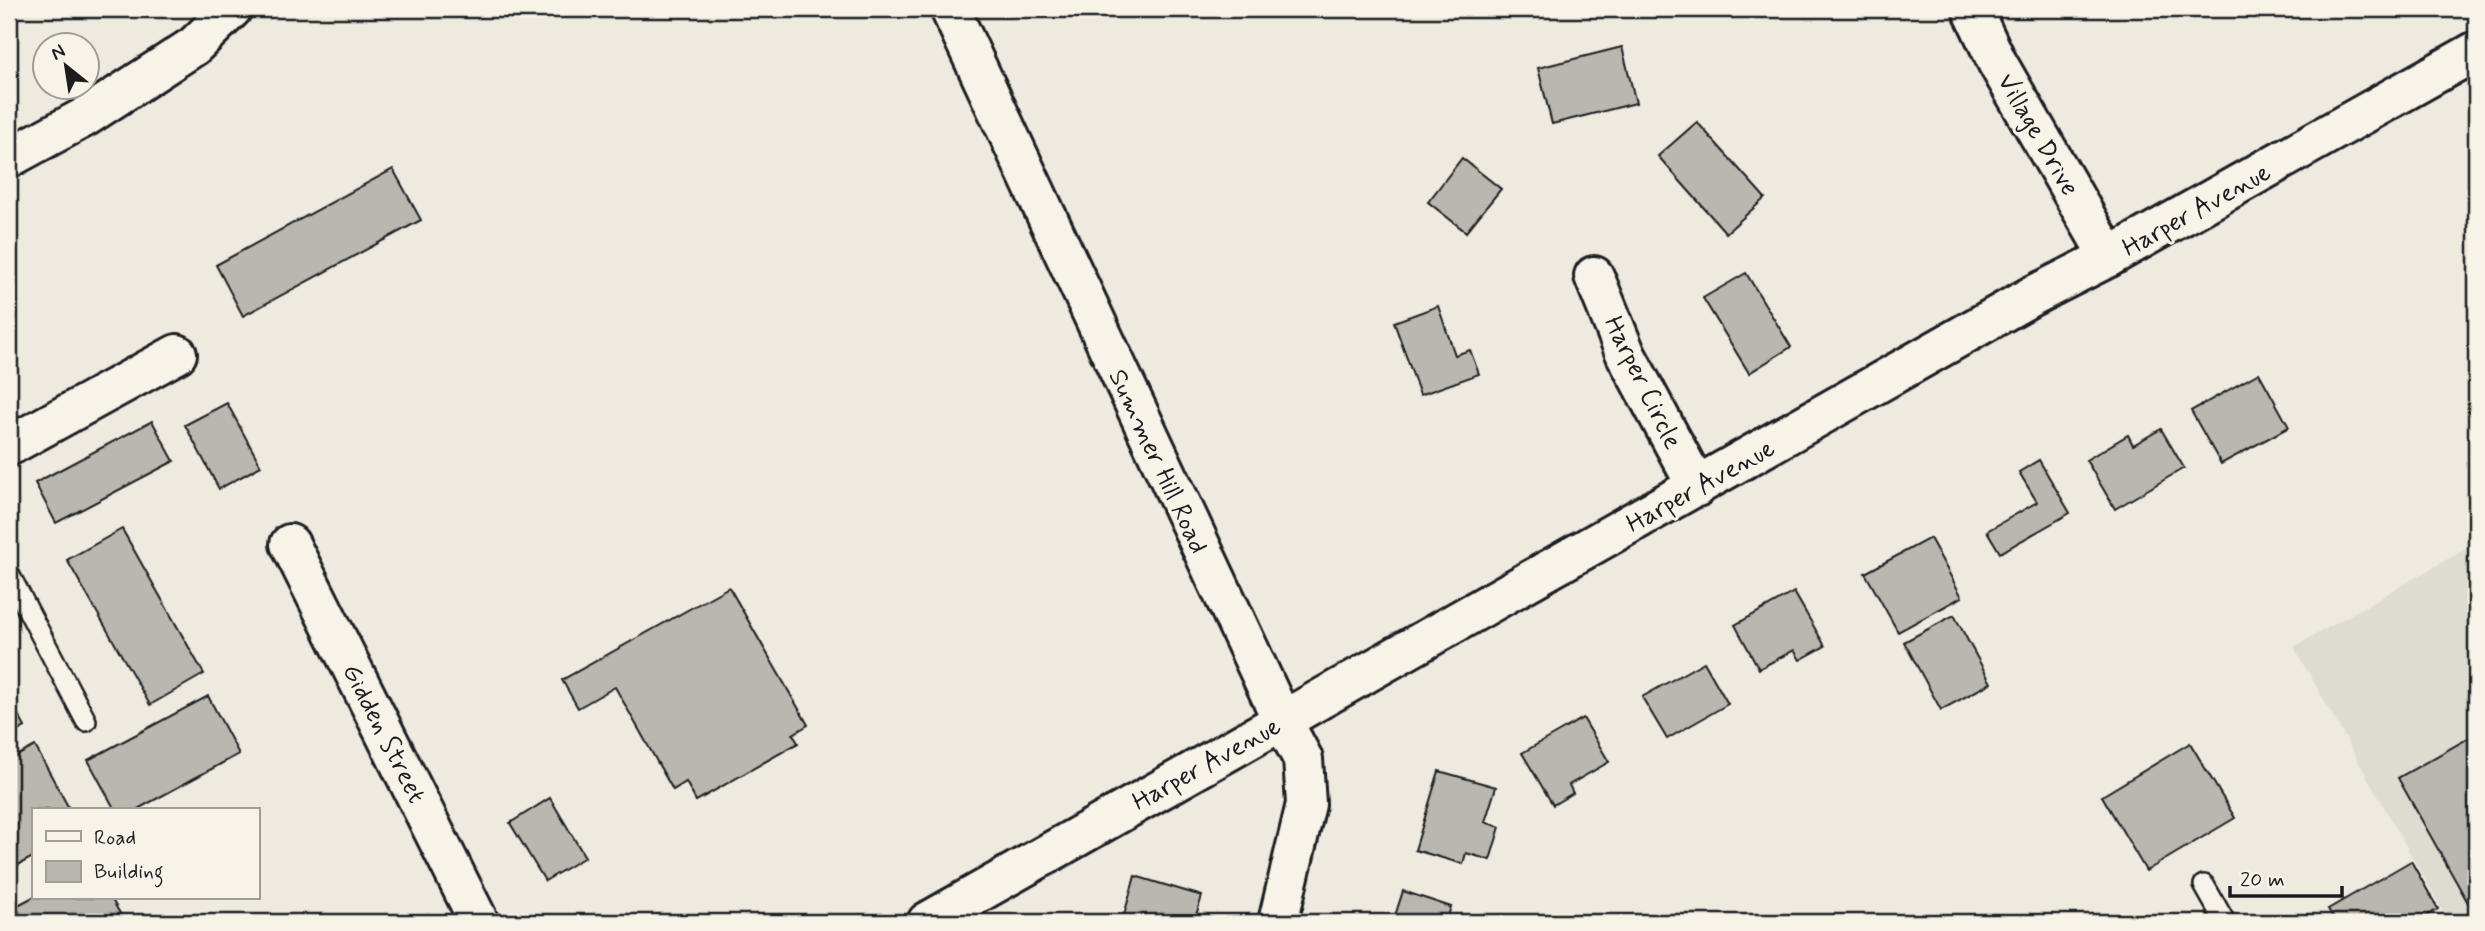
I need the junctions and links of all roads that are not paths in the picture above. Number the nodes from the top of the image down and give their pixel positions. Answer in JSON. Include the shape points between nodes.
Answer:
{"nodes":[{"id":1,"x":232,"y":9,"type":"edge"},
{"id":2,"x":950,"y":9,"type":"edge"},
{"id":3,"x":1972,"y":9,"type":"edge"},
{"id":4,"x":2476,"y":51,"type":"edge"},
{"id":5,"x":9,"y":158,"type":"edge"},
{"id":6,"x":2109,"y":257,"type":"junction"},
{"id":7,"x":1594,"y":276,"type":"dead end"},
{"id":8,"x":177,"y":354,"type":"dead end"},
{"id":9,"x":9,"y":446,"type":"edge"},
{"id":10,"x":1697,"y":487,"type":"junction"},
{"id":11,"x":290,"y":544,"type":"dead end"},
{"id":12,"x":9,"y":574,"type":"edge"},
{"id":13,"x":1282,"y":720,"type":"junction"},
{"id":14,"x":86,"y":721,"type":"dead end"},
{"id":15,"x":2204,"y":886,"type":"dead end"},
{"id":16,"x":479,"y":922,"type":"edge"},
{"id":17,"x":927,"y":922,"type":"edge"},
{"id":18,"x":1278,"y":922,"type":"edge"},
{"id":19,"x":2225,"y":922,"type":"edge"}],
"edges":[{"from":1,"to":5,"type":"street","via":[[194,46],[85,117]]},
{"from":2,"to":13,"type":"street","name":"Summer Hill Road"},
{"from":3,"to":6,"type":"street","name":"Village Drive","via":[[1997,62]]},
{"from":4,"to":6,"type":"street","name":"Harper Avenue"},
{"from":6,"to":10,"type":"street","name":"Harper Avenue","via":[[2030,297]]},
{"from":7,"to":10,"type":"street","name":"Harper Circle","via":[[1626,355]]},
{"from":8,"to":9,"type":"street"},
{"from":10,"to":13,"type":"street","name":"Harper Avenue"},
{"from":11,"to":16,"type":"street","name":"Gidden Street"},
{"from":12,"to":14,"type":"lane"},
{"from":13,"to":17,"type":"street","name":"Harper Avenue"},
{"from":13,"to":18,"type":"street","name":"Summer Hill Road","via":[[1303,759],[1306,804]]},
{"from":15,"to":19,"type":"lane"}]}
